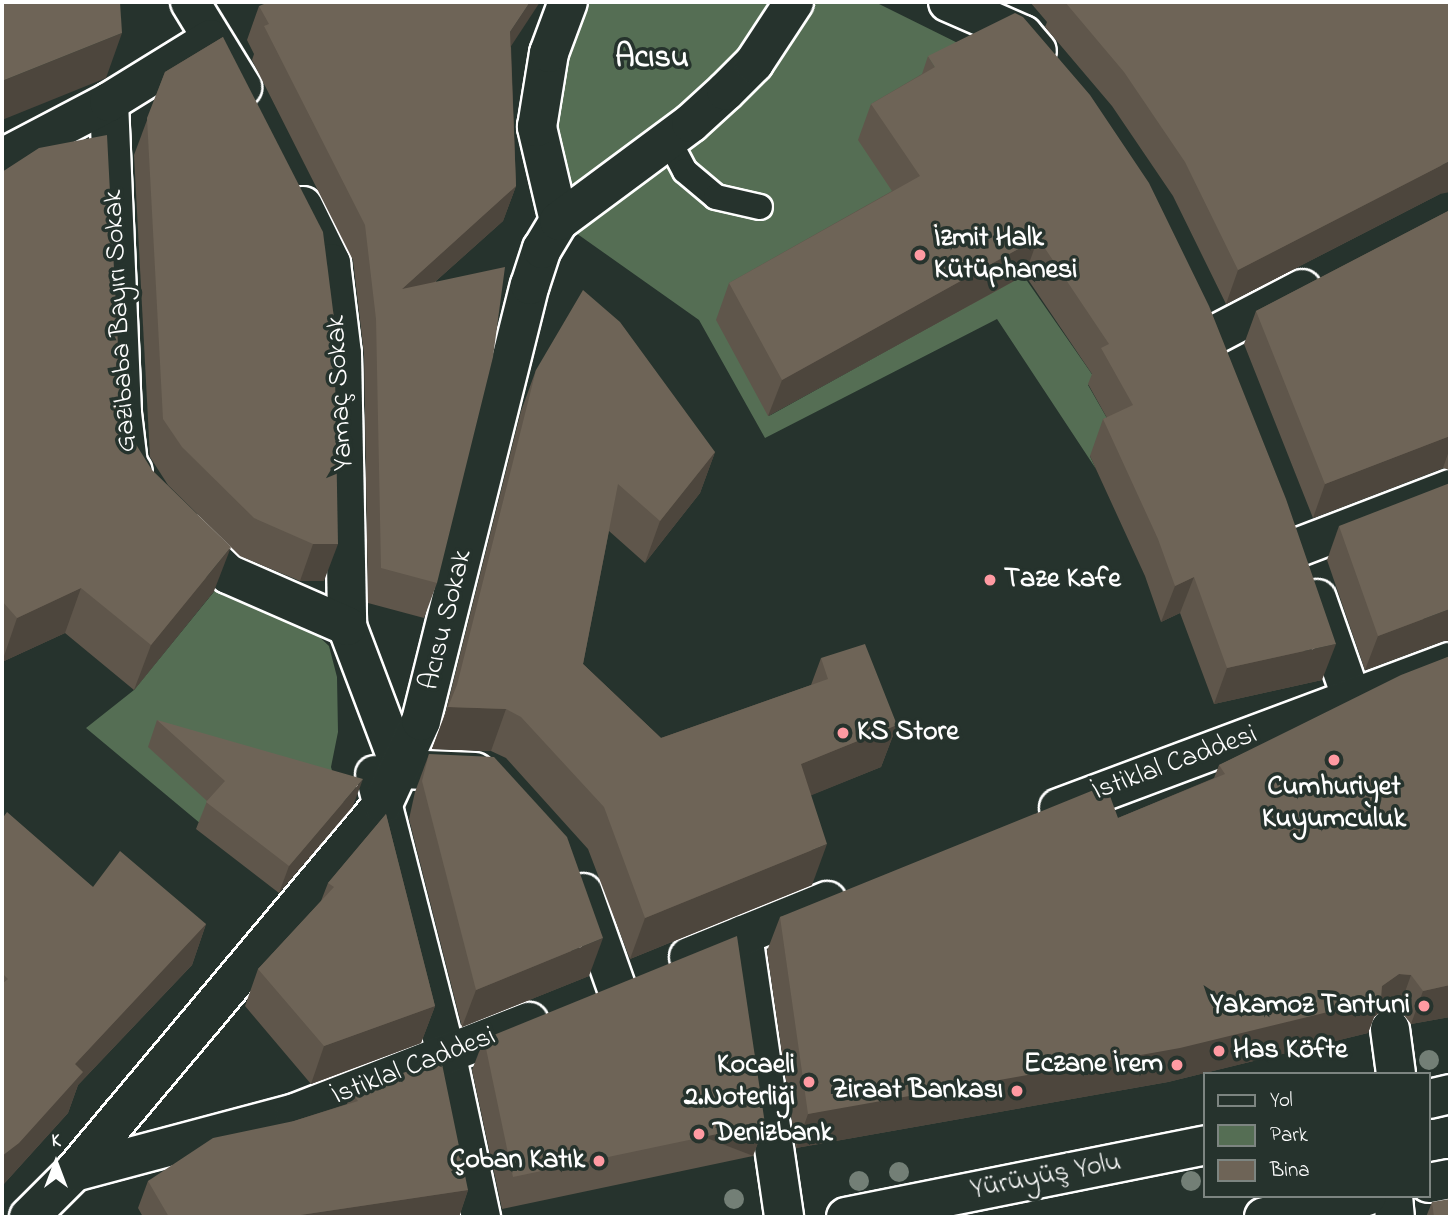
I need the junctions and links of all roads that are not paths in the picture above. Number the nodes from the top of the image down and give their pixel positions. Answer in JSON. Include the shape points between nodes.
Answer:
{"nodes":[{"id":1,"x":190,"y":2,"type":"edge"},
{"id":2,"x":568,"y":2,"type":"edge"},
{"id":3,"x":794,"y":2,"type":"edge"},
{"id":4,"x":948,"y":2,"type":"edge"},
{"id":5,"x":211,"y":39,"type":"junction"},
{"id":6,"x":1058,"y":76,"type":"edge"},
{"id":7,"x":109,"y":102,"type":"junction"},
{"id":8,"x":258,"y":116,"type":"edge"},
{"id":9,"x":668,"y":139,"type":"junction"},
{"id":10,"x":2,"y":159,"type":"edge"},
{"id":11,"x":289,"y":177,"type":"edge"},
{"id":12,"x":760,"y":206,"type":"dead end"},
{"id":13,"x":559,"y":221,"type":"junction"},
{"id":14,"x":1333,"y":274,"type":"edge"},
{"id":15,"x":1200,"y":300,"type":"edge"},
{"id":16,"x":1216,"y":334,"type":"junction"},
{"id":17,"x":1232,"y":373,"type":"edge"},
{"id":18,"x":1450,"y":489,"type":"edge"},
{"id":19,"x":339,"y":622,"type":"junction"},
{"id":20,"x":1450,"y":662,"type":"edge"},
{"id":21,"x":1352,"y":699,"type":"junction"},
{"id":22,"x":401,"y":769,"type":"junction"},
{"id":23,"x":508,"y":792,"type":"edge"},
{"id":24,"x":383,"y":804,"type":"junction"},
{"id":25,"x":1029,"y":820,"type":"edge"},
{"id":26,"x":572,"y":863,"type":"edge"},
{"id":27,"x":865,"y":886,"type":"edge"},
{"id":28,"x":743,"y":935,"type":"junction"},
{"id":29,"x":616,"y":986,"type":"junction"},
{"id":30,"x":1390,"y":1029,"type":"dead end"},
{"id":31,"x":447,"y":1057,"type":"junction"},
{"id":32,"x":1396,"y":1072,"type":"edge"},
{"id":33,"x":1450,"y":1094,"type":"edge"},
{"id":34,"x":1431,"y":1099,"type":"edge"},
{"id":35,"x":1204,"y":1144,"type":"edge"},
{"id":36,"x":74,"y":1172,"type":"junction"},
{"id":37,"x":1450,"y":1179,"type":"edge"},
{"id":38,"x":1431,"y":1183,"type":"edge"},
{"id":39,"x":1357,"y":1198,"type":"edge"},
{"id":40,"x":1393,"y":1198,"type":"edge"},
{"id":41,"x":32,"y":1216,"type":"edge"},
{"id":42,"x":481,"y":1217,"type":"edge"},
{"id":43,"x":784,"y":1217,"type":"edge"},
{"id":44,"x":846,"y":1217,"type":"edge"},
{"id":45,"x":1264,"y":1217,"type":"edge"},
{"id":46,"x":1395,"y":1217,"type":"edge"}],
"edges":[{"from":1,"to":5,"type":"street"},
{"from":2,"to":13,"type":"street","via":[[549,53],[537,127]]},
{"from":3,"to":9,"type":"street","name":"Acısu Sokak","via":[[754,63]]},
{"from":4,"to":6,"type":"street","via":[[1023,35]]},
{"from":5,"to":7,"type":"street"},
{"from":5,"to":8,"type":"street"},
{"from":7,"to":10,"type":"street"},
{"from":7,"to":19,"type":"street","name":"Gazibaba Bayırı Sokak","via":[[128,464],[155,504],[228,574]]},
{"from":9,"to":12,"type":"lane","via":[[685,171],[716,197]]},
{"from":9,"to":13,"type":"street","name":"Acısu Sokak"},
{"from":11,"to":19,"type":"street","name":"Yamaç Sokak","via":[[331,263],[342,354]]},
{"from":13,"to":22,"type":"street","name":"Acısu Sokak","via":[[542,249],[530,285],[421,722]]},
{"from":14,"to":16,"type":"street"},
{"from":15,"to":16,"type":"street"},
{"from":16,"to":17,"type":"street"},
{"from":18,"to":21,"type":"street","via":[[1294,531]]},
{"from":19,"to":22,"type":"street","name":"Yamaç Sokak"},
{"from":19,"to":24,"type":"street"},
{"from":20,"to":21,"type":"street","name":"İstiklal Caddesi"},
{"from":21,"to":25,"type":"street","name":"İstiklal Caddesi"},
{"from":22,"to":23,"type":"street","via":[[490,773]]},
{"from":22,"to":24,"type":"street","name":"Acısu Sokak"},
{"from":24,"to":31,"type":"street"},
{"from":24,"to":36,"type":"street","name":"Acısu Sokak"},
{"from":26,"to":29,"type":"street"},
{"from":27,"to":28,"type":"street","name":"İstiklal Caddesi"},
{"from":28,"to":29,"type":"street","name":"İstiklal Caddesi"},
{"from":28,"to":43,"type":"street"},
{"from":29,"to":31,"type":"street","name":"İstiklal Caddesi"},
{"from":30,"to":32,"type":"street"},
{"from":31,"to":36,"type":"street","name":"İstiklal Caddesi","via":[[295,1113]]},
{"from":31,"to":42,"type":"street"},
{"from":33,"to":34,"type":"street"},
{"from":35,"to":44,"type":"street","name":"Yürüyüş Yolu"},
{"from":36,"to":41,"type":"street","name":"Acısu Sokak"},
{"from":37,"to":38,"type":"street"},
{"from":39,"to":45,"type":"street"},
{"from":40,"to":46,"type":"street"}]}
